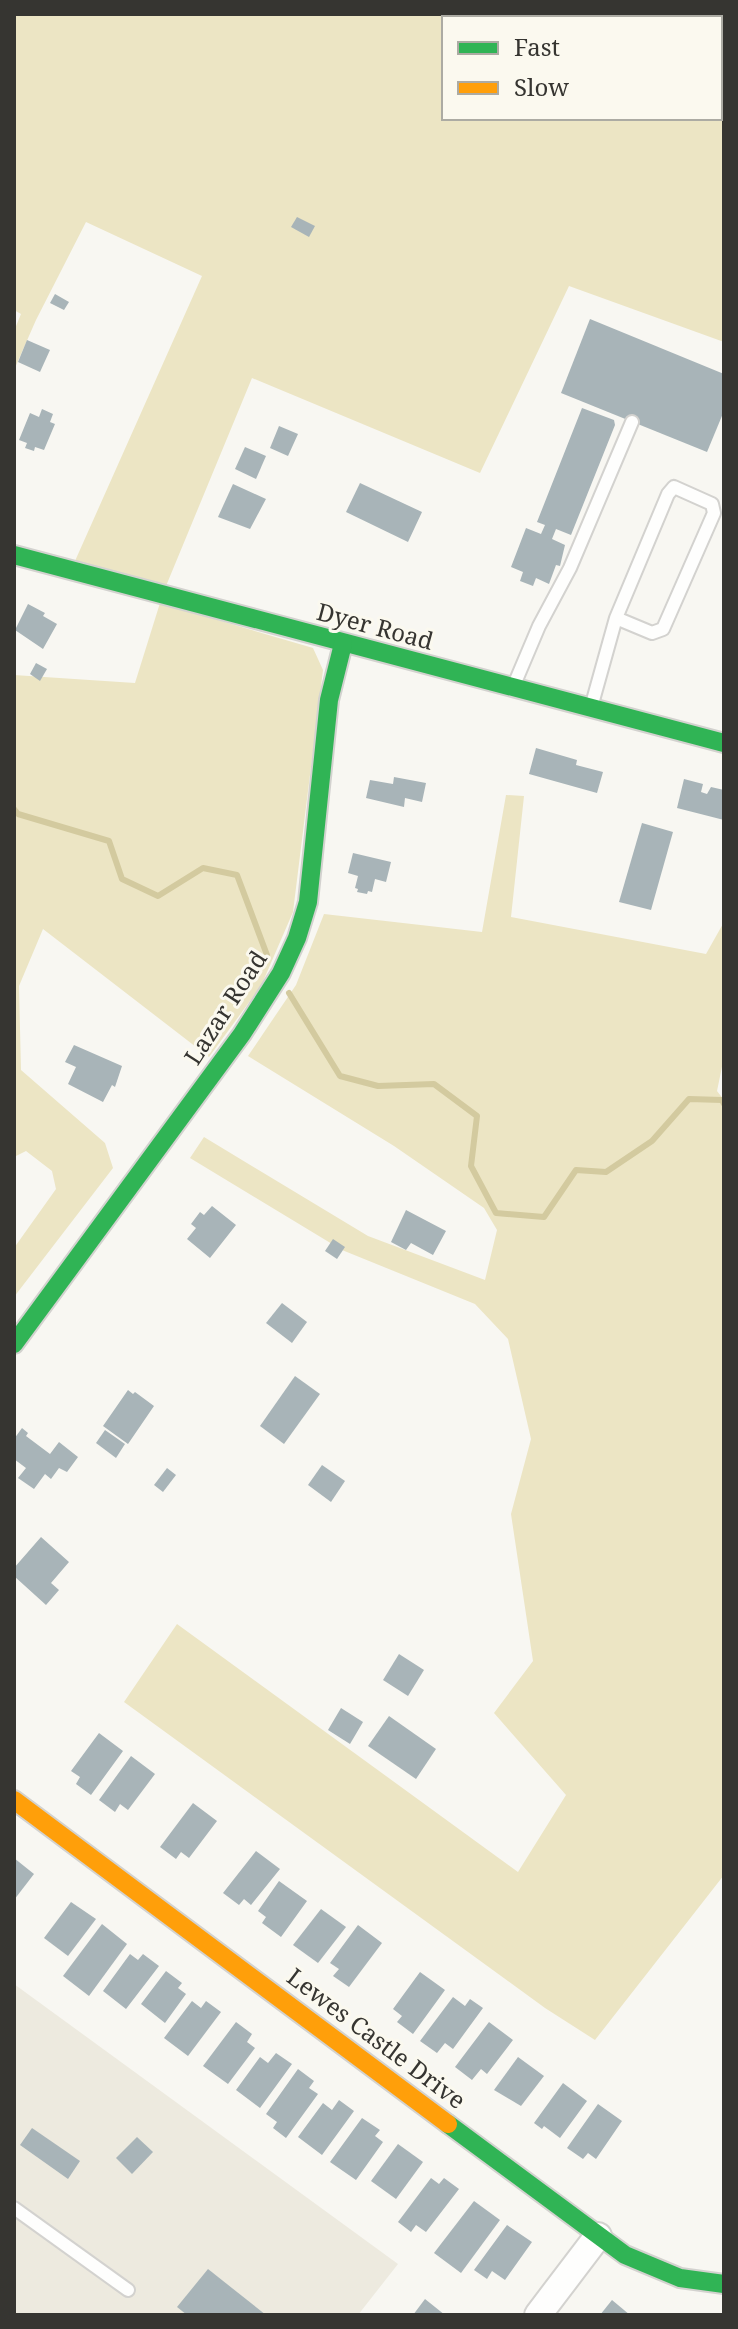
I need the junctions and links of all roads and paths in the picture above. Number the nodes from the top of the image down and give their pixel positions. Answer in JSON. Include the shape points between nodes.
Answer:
{"nodes":[{"id":1,"x":632,"y":422,"type":"dead end"},
{"id":2,"x":14,"y":555,"type":"edge"},
{"id":3,"x":616,"y":618,"type":"junction"},
{"id":4,"x":343,"y":644,"type":"junction"},
{"id":5,"x":513,"y":688,"type":"junction"},
{"id":6,"x":591,"y":707,"type":"junction"},
{"id":7,"x":724,"y":743,"type":"edge"},
{"id":8,"x":14,"y":1344,"type":"edge"},
{"id":9,"x":14,"y":1800,"type":"edge"},
{"id":10,"x":14,"y":2208,"type":"edge"},
{"id":11,"x":598,"y":2236,"type":"junction"},
{"id":12,"x":724,"y":2284,"type":"edge"},
{"id":13,"x":128,"y":2290,"type":"dead end"},
{"id":14,"x":538,"y":2315,"type":"edge"}],
"edges":[{"from":1,"to":5,"type":"lane"},
{"from":2,"to":4,"type":"street","name":"Dyer Road"},
{"from":3,"to":3,"type":"lane","via":[[652,633],[663,629],[714,513],[712,504],[674,487],[668,494]]},
{"from":3,"to":6,"type":"lane"},
{"from":4,"to":5,"type":"street","name":"Dyer Road"},
{"from":4,"to":8,"type":"street","name":"Lazar Road","via":[[329,700],[308,902],[281,973]]},
{"from":5,"to":6,"type":"street","name":"Dyer Road"},
{"from":6,"to":7,"type":"street","name":"Dyer Road"},
{"from":9,"to":11,"type":"street","name":"Lewes Castle Drive"},
{"from":10,"to":13,"type":"lane"},
{"from":11,"to":12,"type":"street","name":"Lewes Castle Drive","via":[[637,2263],[693,2282]]},
{"from":11,"to":14,"type":"street"}]}
